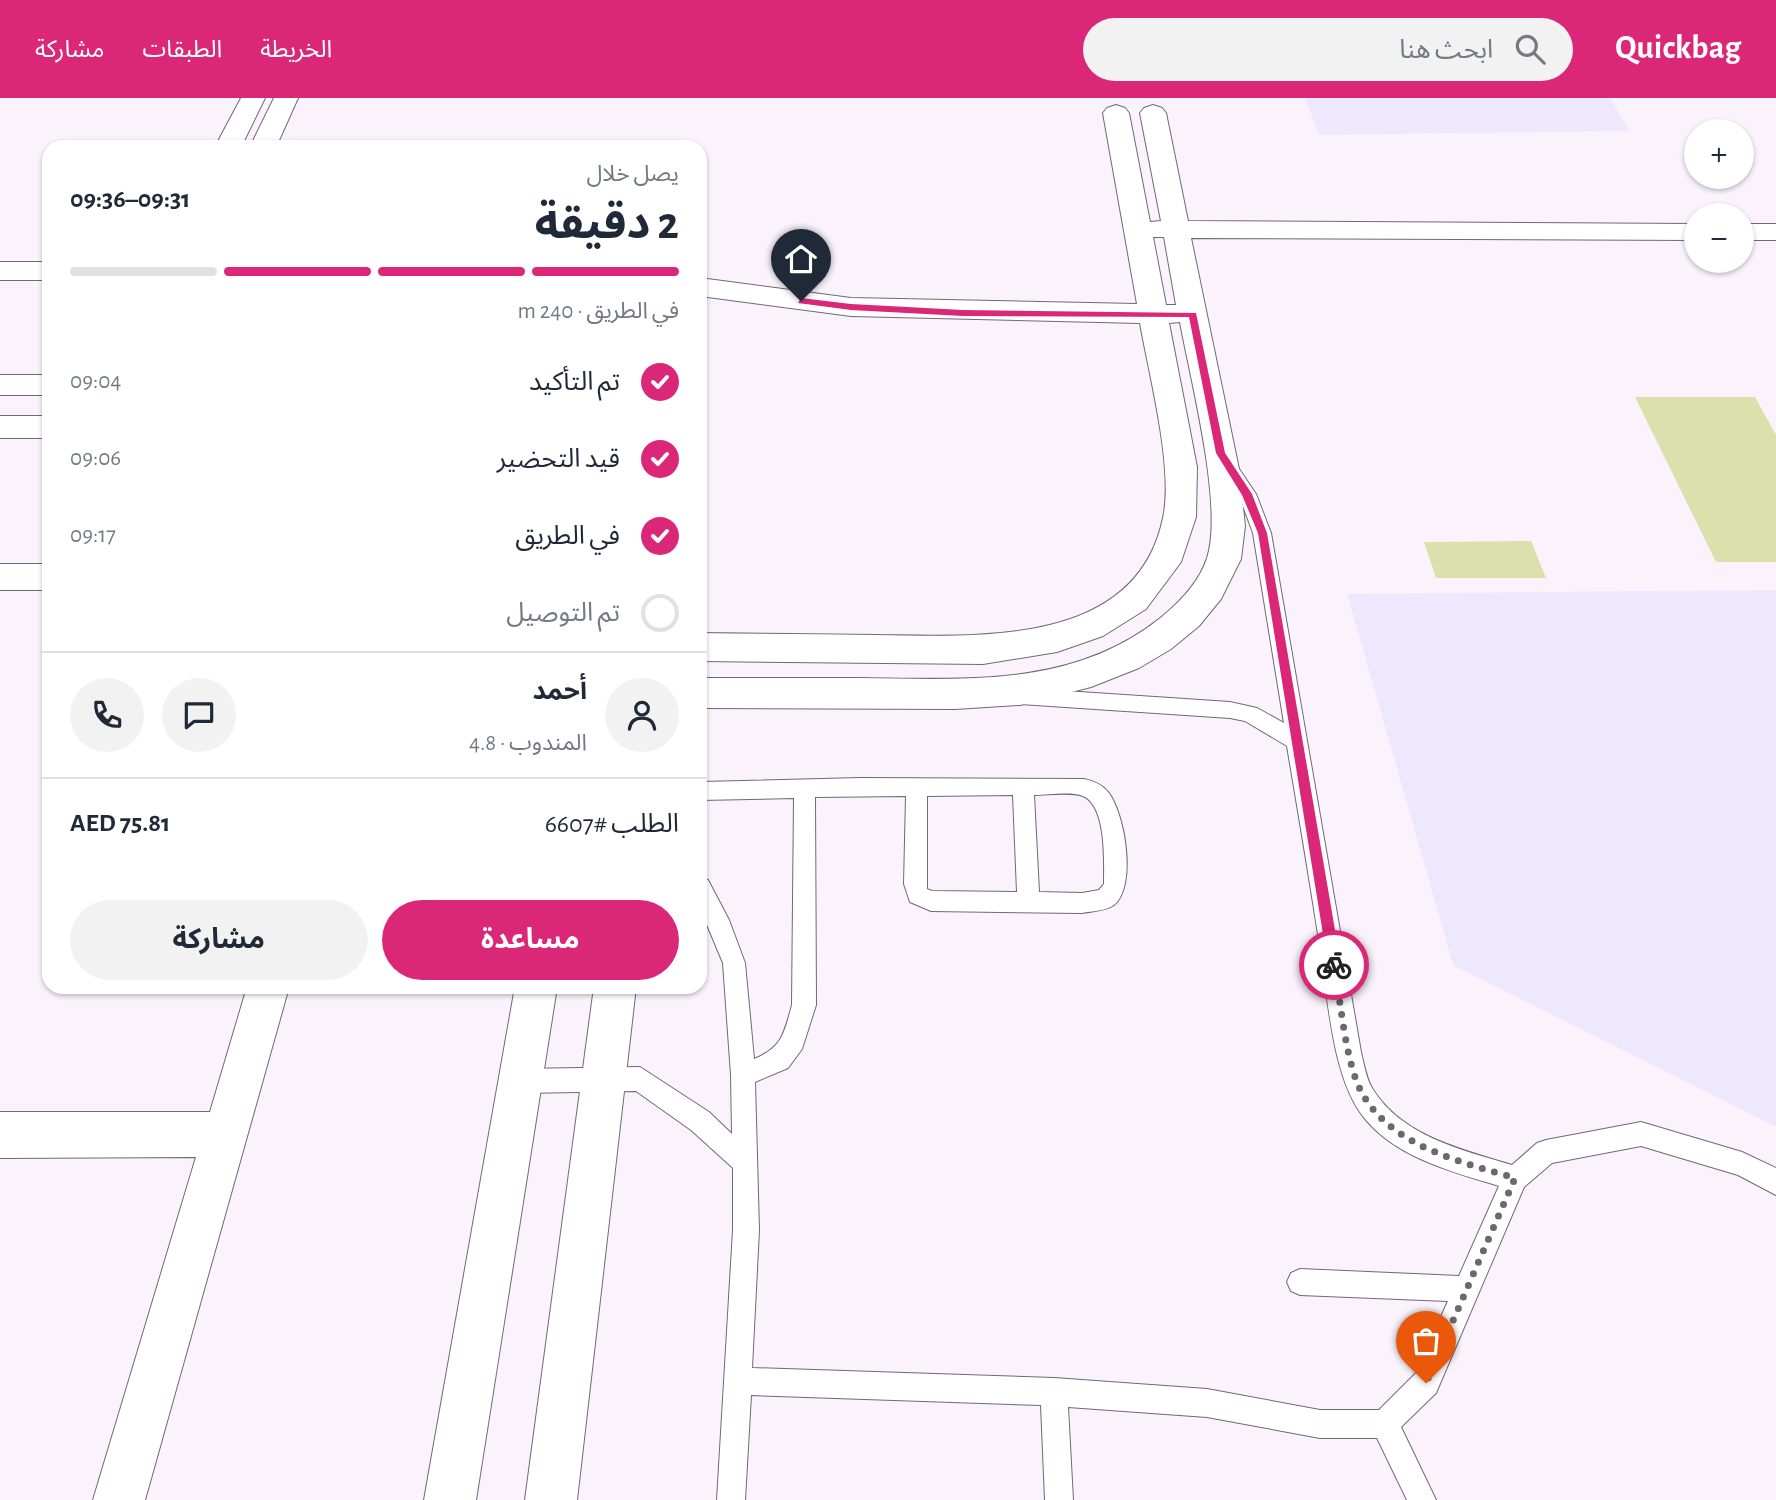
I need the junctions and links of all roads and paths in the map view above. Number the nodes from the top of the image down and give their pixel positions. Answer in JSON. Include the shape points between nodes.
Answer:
{"nodes":[{"id":1,"x":253,"y":98,"type":"edge"},
{"id":2,"x":286,"y":98,"type":"edge"},
{"id":3,"x":1116,"y":113,"type":"dead end"},
{"id":4,"x":1153,"y":113,"type":"dead end"},
{"id":5,"x":232,"y":140,"type":"edge"},
{"id":6,"x":266,"y":140,"type":"edge"},
{"id":7,"x":1137,"y":229,"type":"junction"},
{"id":8,"x":1176,"y":229,"type":"junction"},
{"id":9,"x":1684,"y":232,"type":"edge"},
{"id":10,"x":1754,"y":232,"type":"edge"},
{"id":11,"x":1776,"y":232,"type":"edge"},
{"id":12,"x":0,"y":271,"type":"edge"},
{"id":13,"x":42,"y":271,"type":"edge"},
{"id":14,"x":707,"y":288,"type":"edge"},
{"id":15,"x":1153,"y":314,"type":"junction"},
{"id":16,"x":1193,"y":315,"type":"junction"},
{"id":17,"x":0,"y":385,"type":"edge"},
{"id":18,"x":42,"y":385,"type":"edge"},
{"id":19,"x":0,"y":427,"type":"edge"},
{"id":20,"x":42,"y":427,"type":"edge"},
{"id":21,"x":1220,"y":453,"type":"junction"},
{"id":22,"x":42,"y":577,"type":"edge"},
{"id":23,"x":0,"y":578,"type":"edge"},
{"id":24,"x":707,"y":647,"type":"edge"},
{"id":25,"x":707,"y":692,"type":"edge"},
{"id":26,"x":989,"y":694,"type":"junction"},
{"id":27,"x":1297,"y":741,"type":"junction"},
{"id":28,"x":1023,"y":786,"type":"junction"},
{"id":29,"x":917,"y":787,"type":"junction"},
{"id":30,"x":805,"y":788,"type":"junction"},
{"id":31,"x":707,"y":791,"type":"edge"},
{"id":32,"x":707,"y":899,"type":"edge"},
{"id":33,"x":1028,"y":903,"type":"junction"},
{"id":34,"x":266,"y":994,"type":"edge"},
{"id":35,"x":535,"y":994,"type":"edge"},
{"id":36,"x":614,"y":994,"type":"edge"},
{"id":37,"x":743,"y":1075,"type":"junction"},
{"id":38,"x":604,"y":1078,"type":"junction"},
{"id":39,"x":520,"y":1082,"type":"junction"},
{"id":40,"x":225,"y":1134,"type":"junction"},
{"id":41,"x":0,"y":1135,"type":"edge"},
{"id":42,"x":745,"y":1162,"type":"junction"},
{"id":43,"x":1515,"y":1178,"type":"junction"},
{"id":44,"x":1776,"y":1182,"type":"edge"},
{"id":45,"x":1300,"y":1282,"type":"dead end"},
{"id":46,"x":1466,"y":1289,"type":"junction"},
{"id":47,"x":737,"y":1381,"type":"junction"},
{"id":48,"x":1054,"y":1392,"type":"junction"},
{"id":49,"x":1385,"y":1424,"type":"junction"},
{"id":50,"x":119,"y":1500,"type":"edge"},
{"id":51,"x":450,"y":1500,"type":"edge"},
{"id":52,"x":551,"y":1500,"type":"edge"},
{"id":53,"x":731,"y":1500,"type":"edge"},
{"id":54,"x":1059,"y":1500,"type":"edge"},
{"id":55,"x":1422,"y":1500,"type":"edge"}],
"edges":[{"from":1,"to":5,"type":"street"},
{"from":2,"to":6,"type":"street"},
{"from":3,"to":7,"type":"street"},
{"from":4,"to":8,"type":"street"},
{"from":7,"to":8,"type":"street"},
{"from":7,"to":15,"type":"street"},
{"from":8,"to":9,"type":"street"},
{"from":8,"to":16,"type":"street"},
{"from":10,"to":11,"type":"street"},
{"from":12,"to":13,"type":"street"},
{"from":14,"to":15,"type":"street","via":[[851,307]]},
{"from":15,"to":16,"type":"street"},
{"from":15,"to":24,"type":"street","via":[[1181,467],[1180,517],[1164,562],[1134,600],[1091,626],[1044,642],[983,650]]},
{"from":16,"to":21,"type":"street"},
{"from":17,"to":18,"type":"street"},
{"from":19,"to":20,"type":"street"},
{"from":21,"to":26,"type":"street","via":[[1228,519],[1224,558],[1205,595],[1178,624],[1117,663],[1054,683]]},
{"from":21,"to":27,"type":"lane","via":[[1247,494],[1262,533]]},
{"from":22,"to":23,"type":"street"},
{"from":25,"to":26,"type":"street"},
{"from":26,"to":27,"type":"lane","via":[[1230,710],[1250,714]]},
{"from":27,"to":43,"type":"lane","via":[[1349,1052],[1362,1094],[1383,1120],[1410,1139],[1444,1157]]},
{"from":28,"to":29,"type":"lane"},
{"from":28,"to":33,"type":"lane"},
{"from":28,"to":33,"type":"lane","via":[[1090,789],[1103,799],[1115,864],[1115,887],[1105,899]]},
{"from":29,"to":30,"type":"lane"},
{"from":29,"to":33,"type":"lane","via":[[918,895],[930,901]]},
{"from":30,"to":31,"type":"lane"},
{"from":30,"to":37,"type":"lane","via":[[804,1005],[794,1041],[780,1060]]},
{"from":32,"to":37,"type":"lane","via":[[734,963]]},
{"from":34,"to":40,"type":"street"},
{"from":35,"to":39,"type":"street"},
{"from":36,"to":38,"type":"street"},
{"from":37,"to":42,"type":"lane"},
{"from":38,"to":39,"type":"lane"},
{"from":38,"to":42,"type":"lane","via":[[639,1079],[700,1121]]},
{"from":38,"to":52,"type":"street"},
{"from":39,"to":51,"type":"street"},
{"from":40,"to":41,"type":"street"},
{"from":40,"to":50,"type":"street"},
{"from":42,"to":47,"type":"lane"},
{"from":43,"to":44,"type":"lane","via":[[1546,1152],[1641,1134],[1742,1164]]},
{"from":43,"to":46,"type":"lane"},
{"from":45,"to":46,"type":"lane"},
{"from":46,"to":49,"type":"lane","via":[[1426,1383]]},
{"from":47,"to":48,"type":"lane"},
{"from":47,"to":53,"type":"lane"},
{"from":48,"to":49,"type":"lane","via":[[1207,1402],[1320,1424]]},
{"from":48,"to":54,"type":"lane"},
{"from":49,"to":55,"type":"lane"}]}
